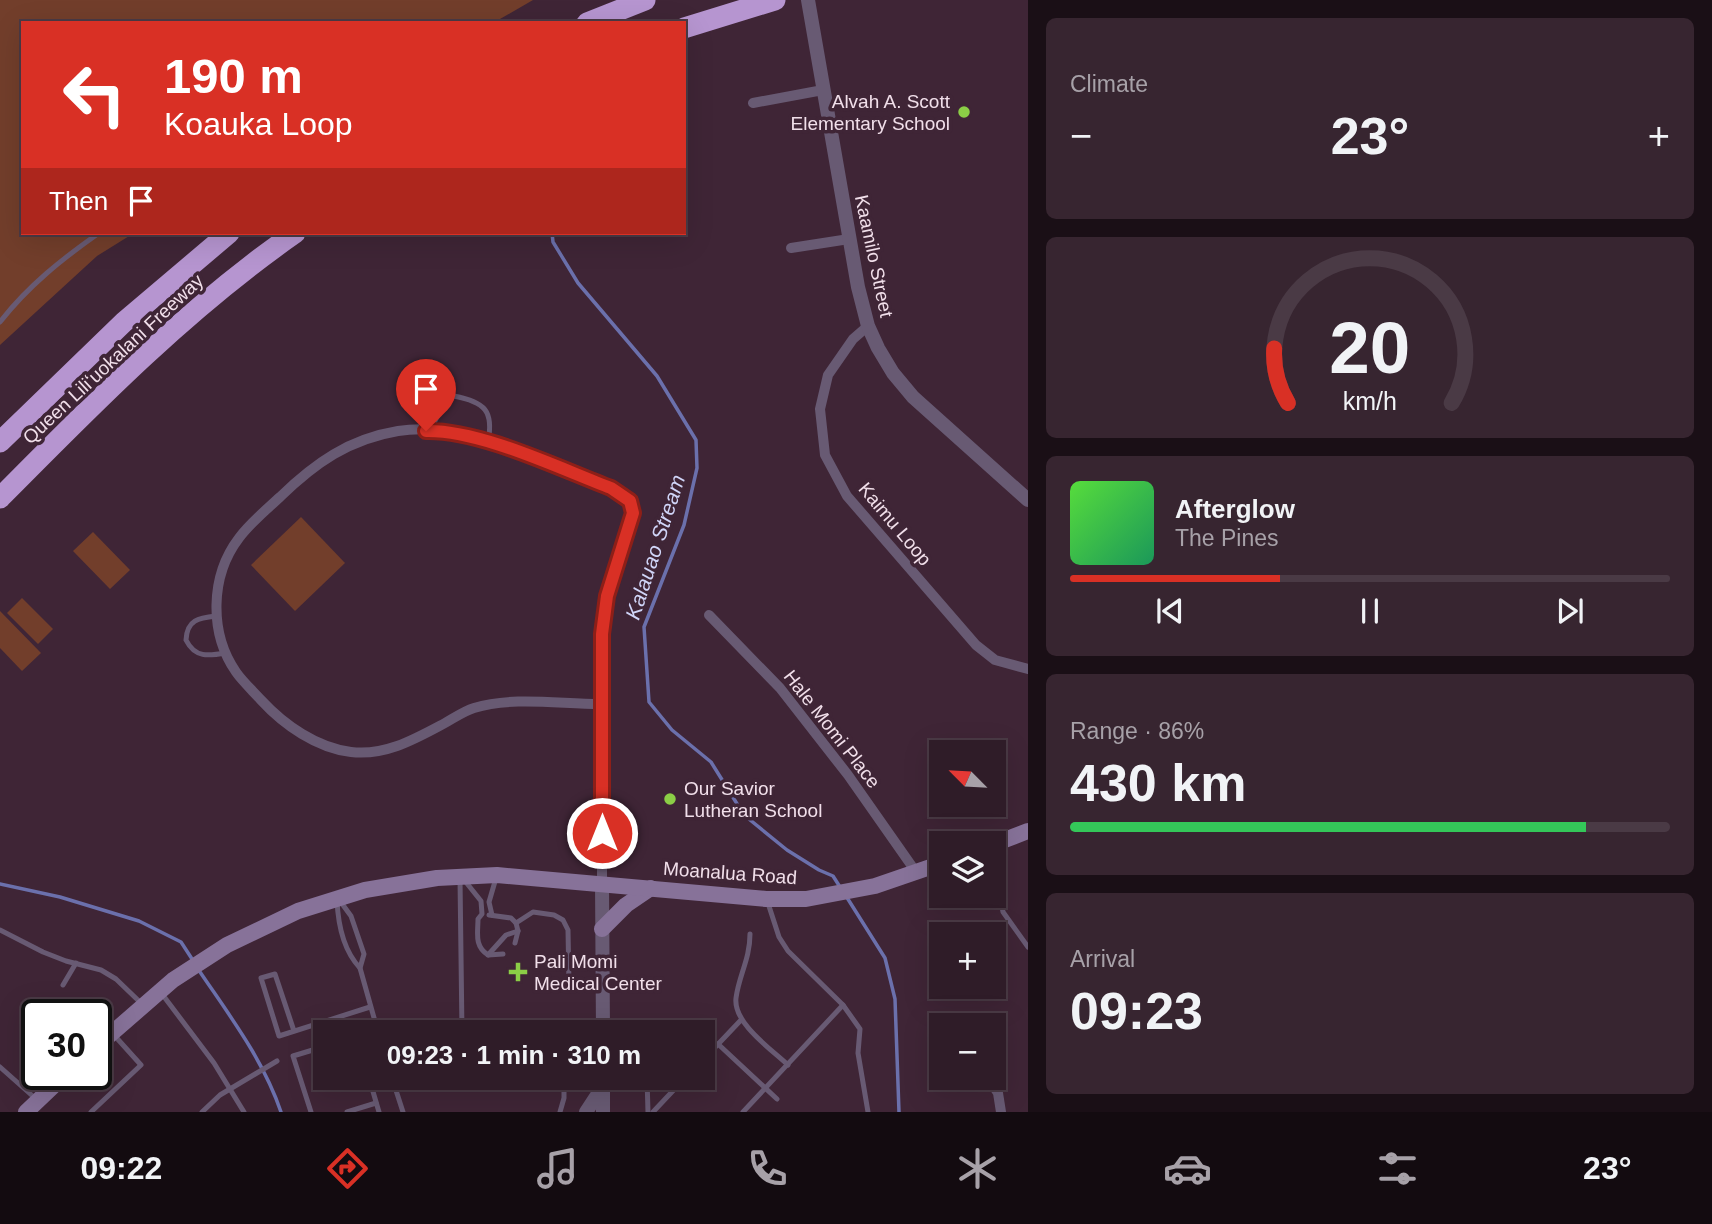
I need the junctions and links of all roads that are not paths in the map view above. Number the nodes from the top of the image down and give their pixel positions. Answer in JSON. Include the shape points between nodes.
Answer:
{"nodes":[{"id":1,"x":645,"y":0,"type":"edge"},
{"id":2,"x":775,"y":0,"type":"edge"},
{"id":3,"x":808,"y":0,"type":"edge"},
{"id":4,"x":592,"y":21,"type":"edge"},
{"id":5,"x":686,"y":27,"type":"edge"},
{"id":6,"x":823,"y":90,"type":"junction"},
{"id":7,"x":753,"y":103,"type":"dead end"},
{"id":8,"x":96,"y":235,"type":"edge"},
{"id":9,"x":227,"y":235,"type":"edge"},
{"id":10,"x":292,"y":235,"type":"edge"},
{"id":11,"x":849,"y":239,"type":"junction"},
{"id":12,"x":791,"y":248,"type":"dead end"},
{"id":13,"x":0,"y":322,"type":"edge"},
{"id":14,"x":868,"y":326,"type":"junction"},
{"id":15,"x":429,"y":430,"type":"junction"},
{"id":16,"x":0,"y":442,"type":"edge"},
{"id":17,"x":488,"y":442,"type":"junction"},
{"id":18,"x":0,"y":498,"type":"edge"},
{"id":19,"x":1028,"y":500,"type":"edge"},
{"id":20,"x":709,"y":615,"type":"dead end"},
{"id":21,"x":217,"y":616,"type":"junction"},
{"id":22,"x":226,"y":653,"type":"junction"},
{"id":23,"x":1028,"y":669,"type":"edge"},
{"id":24,"x":600,"y":704,"type":"junction"},
{"id":25,"x":1028,"y":831,"type":"edge"},
{"id":26,"x":1006,"y":839,"type":"edge"},
{"id":27,"x":929,"y":868,"type":"edge"},
{"id":28,"x":916,"y":872,"type":"junction"},
{"id":29,"x":497,"y":875,"type":"junction"},
{"id":30,"x":460,"y":876,"type":"junction"},
{"id":31,"x":602,"y":883,"type":"junction"},
{"id":32,"x":650,"y":888,"type":"junction"},
{"id":33,"x":337,"y":898,"type":"junction"},
{"id":34,"x":766,"y":899,"type":"junction"},
{"id":35,"x":1002,"y":908,"type":"edge"},
{"id":36,"x":482,"y":914,"type":"junction"},
{"id":37,"x":492,"y":915,"type":"junction"},
{"id":38,"x":516,"y":923,"type":"junction"},
{"id":39,"x":602,"y":929,"type":"junction"},
{"id":40,"x":0,"y":930,"type":"edge"},
{"id":41,"x":518,"y":931,"type":"junction"},
{"id":42,"x":750,"y":934,"type":"dead end"},
{"id":43,"x":515,"y":943,"type":"dead end"},
{"id":44,"x":1028,"y":947,"type":"edge"},
{"id":45,"x":503,"y":954,"type":"dead end"},
{"id":46,"x":488,"y":955,"type":"junction"},
{"id":47,"x":76,"y":963,"type":"junction"},
{"id":48,"x":360,"y":968,"type":"junction"},
{"id":49,"x":569,"y":984,"type":"dead end"},
{"id":50,"x":63,"y":985,"type":"dead end"},
{"id":51,"x":159,"y":990,"type":"junction"},
{"id":52,"x":143,"y":1005,"type":"junction"},
{"id":53,"x":843,"y":1005,"type":"junction"},
{"id":54,"x":370,"y":1007,"type":"junction"},
{"id":55,"x":374,"y":1020,"type":"edge"},
{"id":56,"x":462,"y":1020,"type":"edge"},
{"id":57,"x":603,"y":1020,"type":"edge"},
{"id":58,"x":741,"y":1020,"type":"junction"},
{"id":59,"x":294,"y":1031,"type":"junction"},
{"id":60,"x":112,"y":1032,"type":"joint"},
{"id":61,"x":715,"y":1044,"type":"edge"},
{"id":62,"x":718,"y":1044,"type":"junction"},
{"id":63,"x":715,"y":1047,"type":"edge"},
{"id":64,"x":313,"y":1050,"type":"edge"},
{"id":65,"x":277,"y":1061,"type":"dead end"},
{"id":66,"x":788,"y":1065,"type":"junction"},
{"id":67,"x":0,"y":1067,"type":"edge"},
{"id":68,"x":231,"y":1088,"type":"junction"},
{"id":69,"x":765,"y":1089,"type":"junction"},
{"id":70,"x":49,"y":1090,"type":"edge"},
{"id":71,"x":372,"y":1090,"type":"edge"},
{"id":72,"x":396,"y":1090,"type":"edge"},
{"id":73,"x":565,"y":1090,"type":"edge"},
{"id":74,"x":598,"y":1090,"type":"edge"},
{"id":75,"x":603,"y":1090,"type":"edge"},
{"id":76,"x":649,"y":1090,"type":"edge"},
{"id":77,"x":673,"y":1090,"type":"edge"},
{"id":78,"x":996,"y":1090,"type":"edge"},
{"id":79,"x":777,"y":1099,"type":"dead end"},
{"id":80,"x":376,"y":1103,"type":"junction"},
{"id":81,"x":32,"y":1106,"type":"edge"},
{"id":82,"x":91,"y":1112,"type":"edge"},
{"id":83,"x":202,"y":1112,"type":"edge"},
{"id":84,"x":244,"y":1112,"type":"edge"},
{"id":85,"x":310,"y":1112,"type":"edge"},
{"id":86,"x":347,"y":1112,"type":"edge"},
{"id":87,"x":379,"y":1112,"type":"edge"},
{"id":88,"x":403,"y":1112,"type":"edge"},
{"id":89,"x":560,"y":1112,"type":"edge"},
{"id":90,"x":586,"y":1112,"type":"edge"},
{"id":91,"x":603,"y":1112,"type":"edge"},
{"id":92,"x":651,"y":1112,"type":"edge"},
{"id":93,"x":743,"y":1112,"type":"edge"},
{"id":94,"x":867,"y":1112,"type":"edge"},
{"id":95,"x":1002,"y":1112,"type":"edge"}],
"edges":[{"from":1,"to":4,"type":"highway"},
{"from":2,"to":5,"type":"highway"},
{"from":3,"to":6,"type":"street","name":"Kaamilo Street"},
{"from":6,"to":7,"type":"street"},
{"from":6,"to":11,"type":"street","name":"Kaamilo Street"},
{"from":8,"to":13,"type":"lane","via":[[51,268]]},
{"from":9,"to":16,"type":"highway","name":"Queen Liliʻuokalani Freeway","via":[[124,322]]},
{"from":10,"to":18,"type":"highway","name":"Queen Liliʻuokalani Freeway","via":[[163,339]]},
{"from":11,"to":12,"type":"street"},
{"from":11,"to":14,"type":"street","name":"Kaamilo Street"},
{"from":14,"to":19,"type":"street","name":"Kaamilo Street","via":[[893,373],[913,397]]},
{"from":14,"to":23,"type":"street","name":"Kaimu Loop","via":[[828,375],[820,409],[825,455],[847,496],[976,645],[995,660]]},
{"from":15,"to":17,"type":"street"},
{"from":15,"to":17,"type":"lane","via":[[454,396],[487,411],[492,423]]},
{"from":15,"to":21,"type":"street","via":[[400,430],[365,440],[307,471],[238,539],[223,567],[216,594]]},
{"from":17,"to":24,"type":"street","via":[[611,488],[630,501],[631,526],[607,596]]},
{"from":20,"to":28,"type":"street","name":"Hale Momi Place","via":[[780,688]]},
{"from":21,"to":22,"type":"street"},
{"from":21,"to":22,"type":"lane","via":[[197,618],[189,624],[186,640],[204,656]]},
{"from":22,"to":24,"type":"street","via":[[251,688],[293,728],[323,745],[350,752],[397,747],[471,709],[494,703]]},
{"from":24,"to":31,"type":"street"},
{"from":25,"to":26,"type":"main road"},
{"from":27,"to":28,"type":"main road","name":"Moanalua Road"},
{"from":28,"to":34,"type":"main road","name":"Moanalua Road","via":[[874,887],[826,896]]},
{"from":29,"to":30,"type":"main road","name":"Moanalua Road"},
{"from":29,"to":31,"type":"main road","name":"Moanalua Road"},
{"from":29,"to":37,"type":"lane","via":[[489,902]]},
{"from":30,"to":33,"type":"main road","name":"Moanalua Road"},
{"from":30,"to":36,"type":"lane","via":[[478,895]]},
{"from":30,"to":56,"type":"lane"},
{"from":31,"to":32,"type":"main road","name":"Moanalua Road"},
{"from":31,"to":39,"type":"street"},
{"from":32,"to":34,"type":"main road","name":"Moanalua Road"},
{"from":32,"to":39,"type":"main road"},
{"from":33,"to":48,"type":"lane","via":[[350,958]]},
{"from":33,"to":48,"type":"lane","via":[[351,916],[364,954]]},
{"from":33,"to":51,"type":"main road","name":"Moanalua Road","via":[[276,919],[212,953]]},
{"from":34,"to":53,"type":"lane","via":[[788,951]]},
{"from":35,"to":44,"type":"lane"},
{"from":36,"to":37,"type":"lane"},
{"from":36,"to":46,"type":"lane","via":[[477,942]]},
{"from":37,"to":38,"type":"lane"},
{"from":38,"to":41,"type":"lane"},
{"from":38,"to":49,"type":"lane","via":[[533,912],[563,920],[568,930]]},
{"from":39,"to":57,"type":"street"},
{"from":40,"to":47,"type":"lane"},
{"from":41,"to":43,"type":"lane"},
{"from":41,"to":46,"type":"lane","via":[[506,935]]},
{"from":42,"to":58,"type":"lane","via":[[736,1000]]},
{"from":45,"to":46,"type":"lane"},
{"from":47,"to":50,"type":"lane"},
{"from":47,"to":52,"type":"lane","via":[[116,979]]},
{"from":48,"to":54,"type":"lane"},
{"from":51,"to":52,"type":"main road","name":"Moanalua Road"},
{"from":51,"to":68,"type":"lane"},
{"from":52,"to":60,"type":"main road","name":"Moanalua Road"},
{"from":53,"to":66,"type":"lane"},
{"from":53,"to":94,"type":"lane","via":[[860,1029],[858,1053]]},
{"from":54,"to":55,"type":"lane"},
{"from":54,"to":59,"type":"lane"},
{"from":58,"to":62,"type":"lane"},
{"from":58,"to":66,"type":"lane"},
{"from":59,"to":59,"type":"lane","via":[[275,974],[261,978],[279,1036]]},
{"from":60,"to":82,"type":"lane","via":[[141,1065]]},
{"from":61,"to":62,"type":"lane"},
{"from":62,"to":63,"type":"lane"},
{"from":62,"to":69,"type":"lane"},
{"from":64,"to":85,"type":"lane","via":[[293,1056]]},
{"from":65,"to":68,"type":"lane"},
{"from":66,"to":69,"type":"lane"},
{"from":67,"to":81,"type":"lane"},
{"from":68,"to":83,"type":"lane"},
{"from":68,"to":84,"type":"lane"},
{"from":69,"to":79,"type":"lane"},
{"from":69,"to":93,"type":"lane"},
{"from":70,"to":81,"type":"main road"},
{"from":71,"to":80,"type":"lane"},
{"from":72,"to":88,"type":"lane"},
{"from":73,"to":89,"type":"lane"},
{"from":74,"to":90,"type":"street"},
{"from":75,"to":91,"type":"street"},
{"from":76,"to":92,"type":"lane"},
{"from":77,"to":92,"type":"lane"},
{"from":78,"to":95,"type":"street"},
{"from":80,"to":86,"type":"lane"},
{"from":80,"to":87,"type":"lane"}]}
